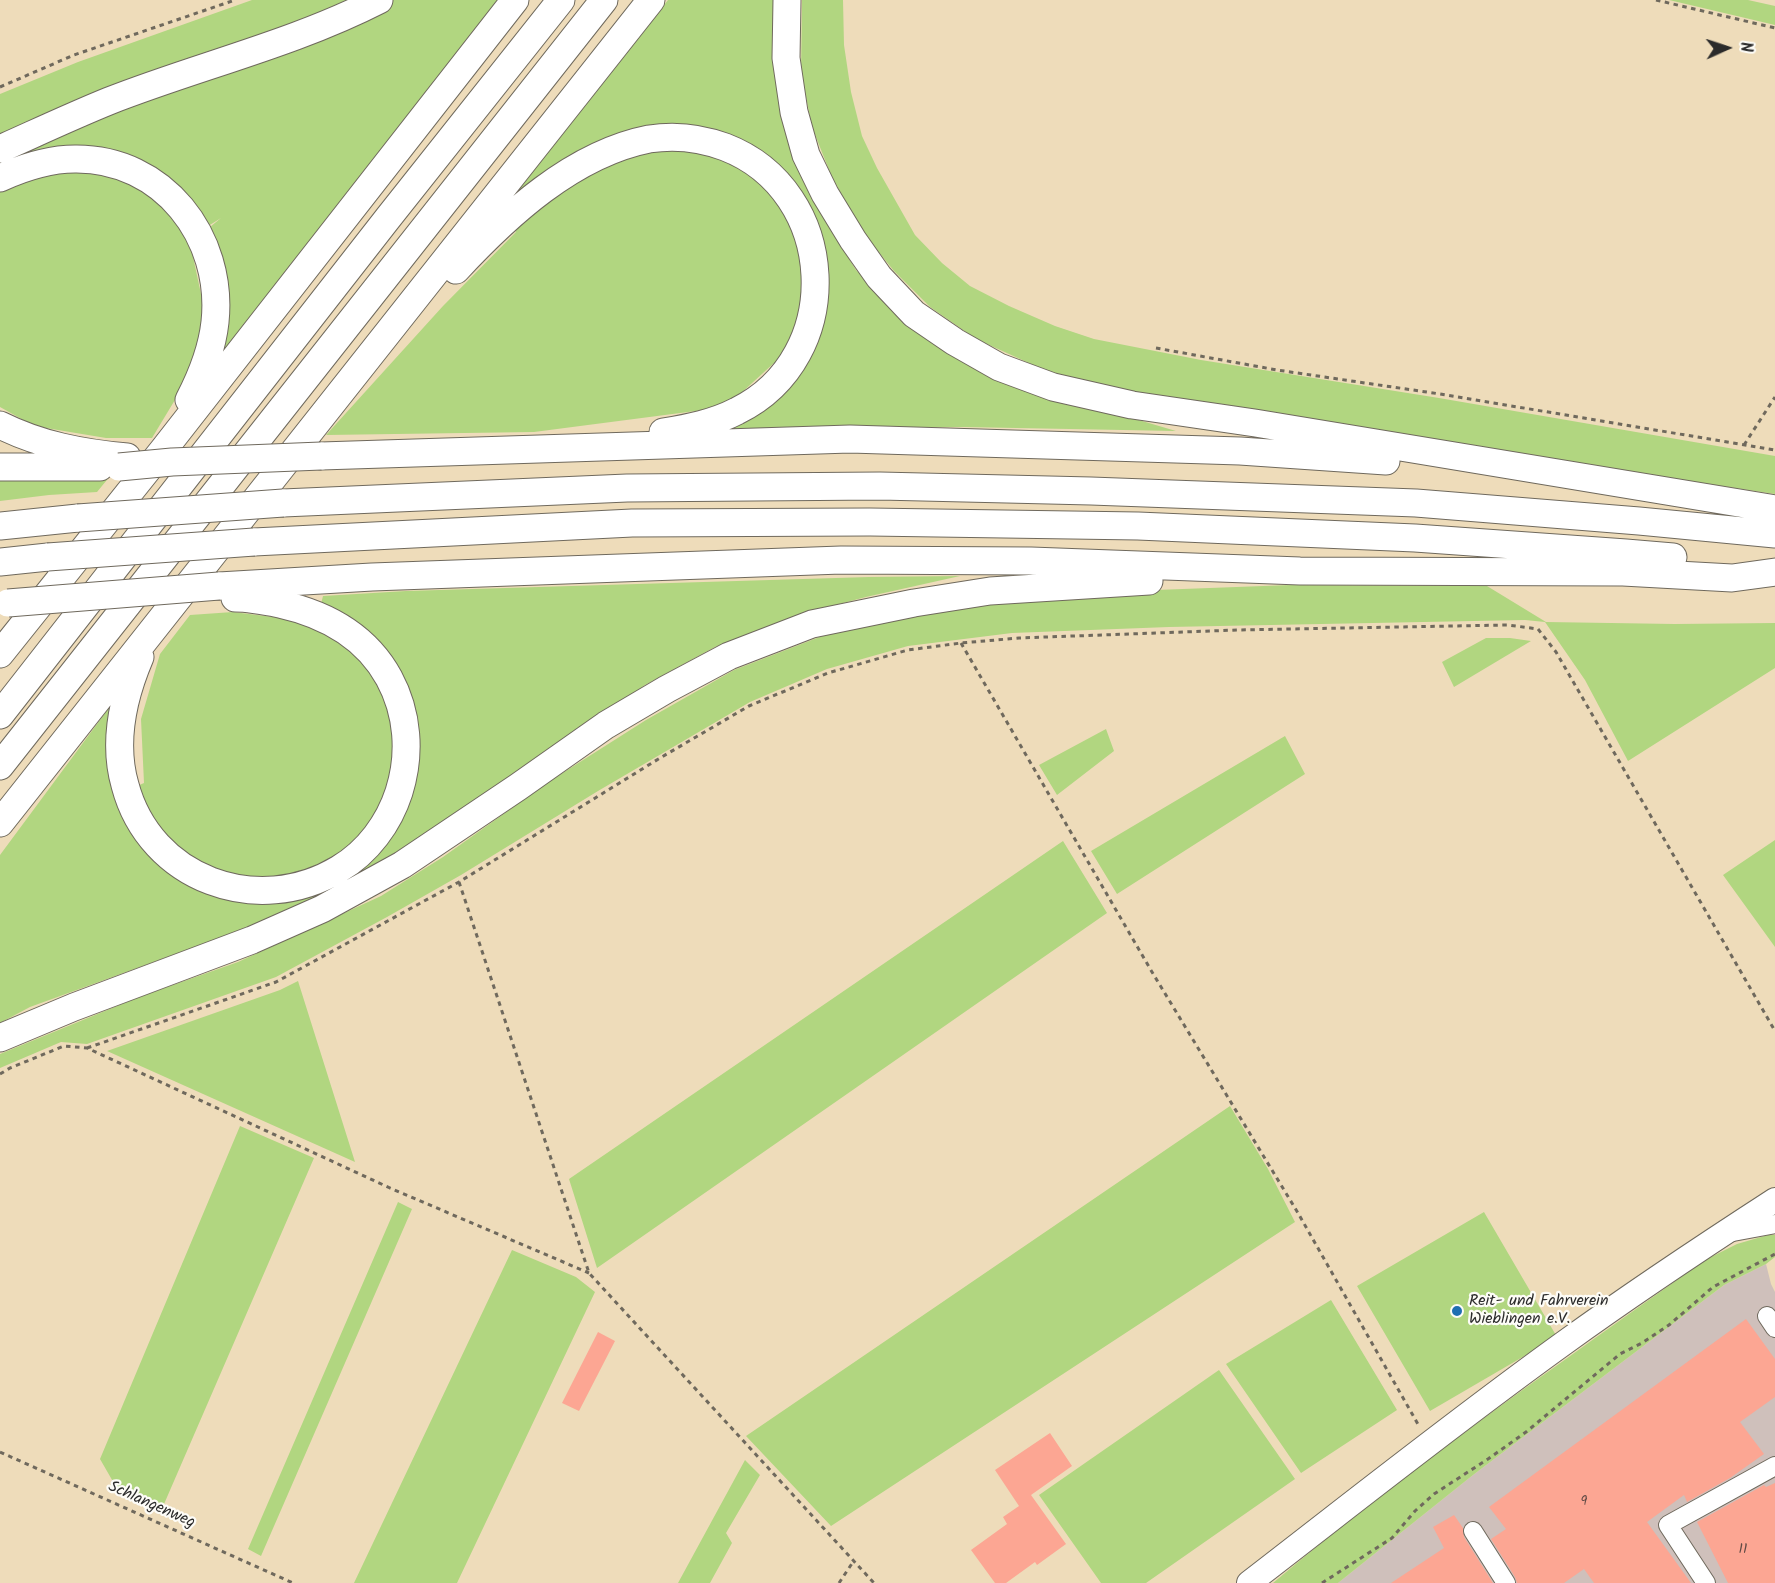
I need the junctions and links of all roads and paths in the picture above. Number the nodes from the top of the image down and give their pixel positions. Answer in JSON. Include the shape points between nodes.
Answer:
{"nodes":[{"id":1,"x":235,"y":0,"type":"edge"},
{"id":2,"x":379,"y":0,"type":"edge"},
{"id":3,"x":515,"y":0,"type":"edge"},
{"id":4,"x":561,"y":0,"type":"edge"},
{"id":5,"x":603,"y":0,"type":"edge"},
{"id":6,"x":651,"y":0,"type":"edge"},
{"id":7,"x":787,"y":0,"type":"edge"},
{"id":8,"x":1656,"y":0,"type":"edge"},
{"id":9,"x":1775,"y":28,"type":"edge"},
{"id":10,"x":0,"y":87,"type":"edge"},
{"id":11,"x":0,"y":149,"type":"edge"},
{"id":12,"x":0,"y":178,"type":"edge"},
{"id":13,"x":381,"y":340,"type":"junction"},
{"id":14,"x":1156,"y":348,"type":"dead end"},
{"id":15,"x":1775,"y":397,"type":"edge"},
{"id":16,"x":0,"y":425,"type":"edge"},
{"id":17,"x":1744,"y":445,"type":"junction"},
{"id":18,"x":562,"y":447,"type":"junction"},
{"id":19,"x":1775,"y":450,"type":"edge"},
{"id":20,"x":168,"y":455,"type":"junction"},
{"id":21,"x":123,"y":462,"type":"junction"},
{"id":22,"x":0,"y":467,"type":"edge"},
{"id":23,"x":1534,"y":470,"type":"junction"},
{"id":24,"x":1775,"y":509,"type":"edge"},
{"id":25,"x":0,"y":526,"type":"edge"},
{"id":26,"x":1775,"y":534,"type":"edge"},
{"id":27,"x":0,"y":562,"type":"edge"},
{"id":28,"x":1775,"y":567,"type":"edge"},
{"id":29,"x":1300,"y":571,"type":"junction"},
{"id":30,"x":1775,"y":572,"type":"edge"},
{"id":31,"x":214,"y":592,"type":"junction"},
{"id":32,"x":4,"y":604,"type":"edge"},
{"id":33,"x":156,"y":624,"type":"junction"},
{"id":34,"x":961,"y":643,"type":"junction"},
{"id":35,"x":0,"y":654,"type":"edge"},
{"id":36,"x":0,"y":715,"type":"edge"},
{"id":37,"x":0,"y":766,"type":"edge"},
{"id":38,"x":0,"y":823,"type":"edge"},
{"id":39,"x":459,"y":882,"type":"junction"},
{"id":40,"x":1775,"y":1031,"type":"edge"},
{"id":41,"x":0,"y":1038,"type":"edge"},
{"id":42,"x":87,"y":1048,"type":"junction"},
{"id":43,"x":0,"y":1074,"type":"edge"},
{"id":44,"x":1775,"y":1200,"type":"edge"},
{"id":45,"x":1775,"y":1224,"type":"edge"},
{"id":46,"x":1720,"y":1235,"type":"junction"},
{"id":47,"x":1775,"y":1254,"type":"edge"},
{"id":48,"x":589,"y":1273,"type":"junction"},
{"id":49,"x":1429,"y":1443,"type":"junction"},
{"id":50,"x":0,"y":1452,"type":"edge"},
{"id":51,"x":1775,"y":1466,"type":"edge"},
{"id":52,"x":1473,"y":1531,"type":"dead end"},
{"id":53,"x":853,"y":1562,"type":"junction"},
{"id":54,"x":293,"y":1583,"type":"edge"},
{"id":55,"x":839,"y":1583,"type":"edge"},
{"id":56,"x":874,"y":1583,"type":"edge"},
{"id":57,"x":1250,"y":1583,"type":"edge"},
{"id":58,"x":1322,"y":1583,"type":"edge"},
{"id":59,"x":1506,"y":1583,"type":"edge"},
{"id":60,"x":1706,"y":1583,"type":"edge"}],
"edges":[{"from":1,"to":10,"type":"path","via":[[74,54]]},
{"from":2,"to":11,"type":"highway","via":[[299,34],[110,101]]},
{"from":3,"to":20,"type":"highway"},
{"from":4,"to":36,"type":"highway"},
{"from":5,"to":37,"type":"highway"},
{"from":6,"to":13,"type":"highway"},
{"from":7,"to":23,"type":"highway","via":[[786,58],[794,112],[806,155],[836,212],[879,277],[914,314],[955,342],[999,368],[1053,387],[1132,405]]},
{"from":8,"to":9,"type":"path"},
{"from":12,"to":20,"type":"highway","via":[[55,160],[96,160],[121,166],[162,188],[196,228],[212,270],[215,321],[209,354]]},
{"from":13,"to":18,"type":"highway","via":[[409,323],[472,253],[526,202],[578,166],[650,139],[672,138],[713,143],[752,161],[784,190],[796,208],[816,268],[813,311],[799,351],[787,370],[757,399],[719,419]]},
{"from":13,"to":33,"type":"highway"},
{"from":14,"to":17,"type":"path"},
{"from":15,"to":17,"type":"path"},
{"from":16,"to":21,"type":"highway","via":[[30,439]]},
{"from":17,"to":19,"type":"path"},
{"from":18,"to":20,"type":"highway","bridge":true,"via":[[321,456]]},
{"from":18,"to":23,"type":"highway","via":[[850,439],[1240,451]]},
{"from":20,"to":21,"type":"highway","bridge":true},
{"from":20,"to":35,"type":"highway"},
{"from":21,"to":22,"type":"highway"},
{"from":23,"to":24,"type":"highway"},
{"from":25,"to":26,"type":"highway","bridge":true,"via":[[283,503],[627,488],[880,486],[1416,503]]},
{"from":27,"to":28,"type":"highway","bridge":true,"via":[[254,542],[632,523],[870,522],[1114,526],[1415,538]]},
{"from":29,"to":30,"type":"highway","via":[[1623,572],[1732,578]]},
{"from":29,"to":31,"type":"highway","via":[[1031,561],[841,560],[372,577]]},
{"from":29,"to":41,"type":"highway","via":[[990,591],[812,624],[729,656],[667,689],[606,725],[402,864],[322,909]]},
{"from":31,"to":32,"type":"highway","bridge":true},
{"from":31,"to":33,"type":"highway","via":[[309,611],[329,620],[363,644],[398,697],[404,717],[406,759],[397,800],[369,845],[327,876],[287,890],[224,886],[186,869],[154,841],[142,824],[125,785],[120,744],[131,680]]},
{"from":33,"to":38,"type":"highway"},
{"from":34,"to":39,"type":"path","via":[[908,650],[828,673],[749,706]]},
{"from":34,"to":40,"type":"path","via":[[1238,630],[1508,625],[1538,629],[1562,662]]},
{"from":34,"to":49,"type":"path","via":[[1152,972],[1298,1213]]},
{"from":39,"to":42,"type":"path","via":[[276,982]]},
{"from":39,"to":48,"type":"path"},
{"from":42,"to":43,"type":"path","via":[[64,1046]]},
{"from":42,"to":48,"type":"path","via":[[390,1188]]},
{"from":44,"to":46,"type":"main road"},
{"from":45,"to":46,"type":"street"},
{"from":46,"to":49,"type":"main road","via":[[1566,1341]]},
{"from":47,"to":58,"type":"path","via":[[1713,1287],[1669,1325],[1620,1354],[1526,1432],[1434,1494],[1392,1538]]},
{"from":48,"to":53,"type":"path"},
{"from":49,"to":57,"type":"main road"},
{"from":50,"to":54,"type":"path","name":"Schlangenweg"},
{"from":51,"to":60,"type":"street","via":[[1668,1525]]},
{"from":52,"to":59,"type":"street"},
{"from":53,"to":55,"type":"path"},
{"from":53,"to":56,"type":"path"}]}
